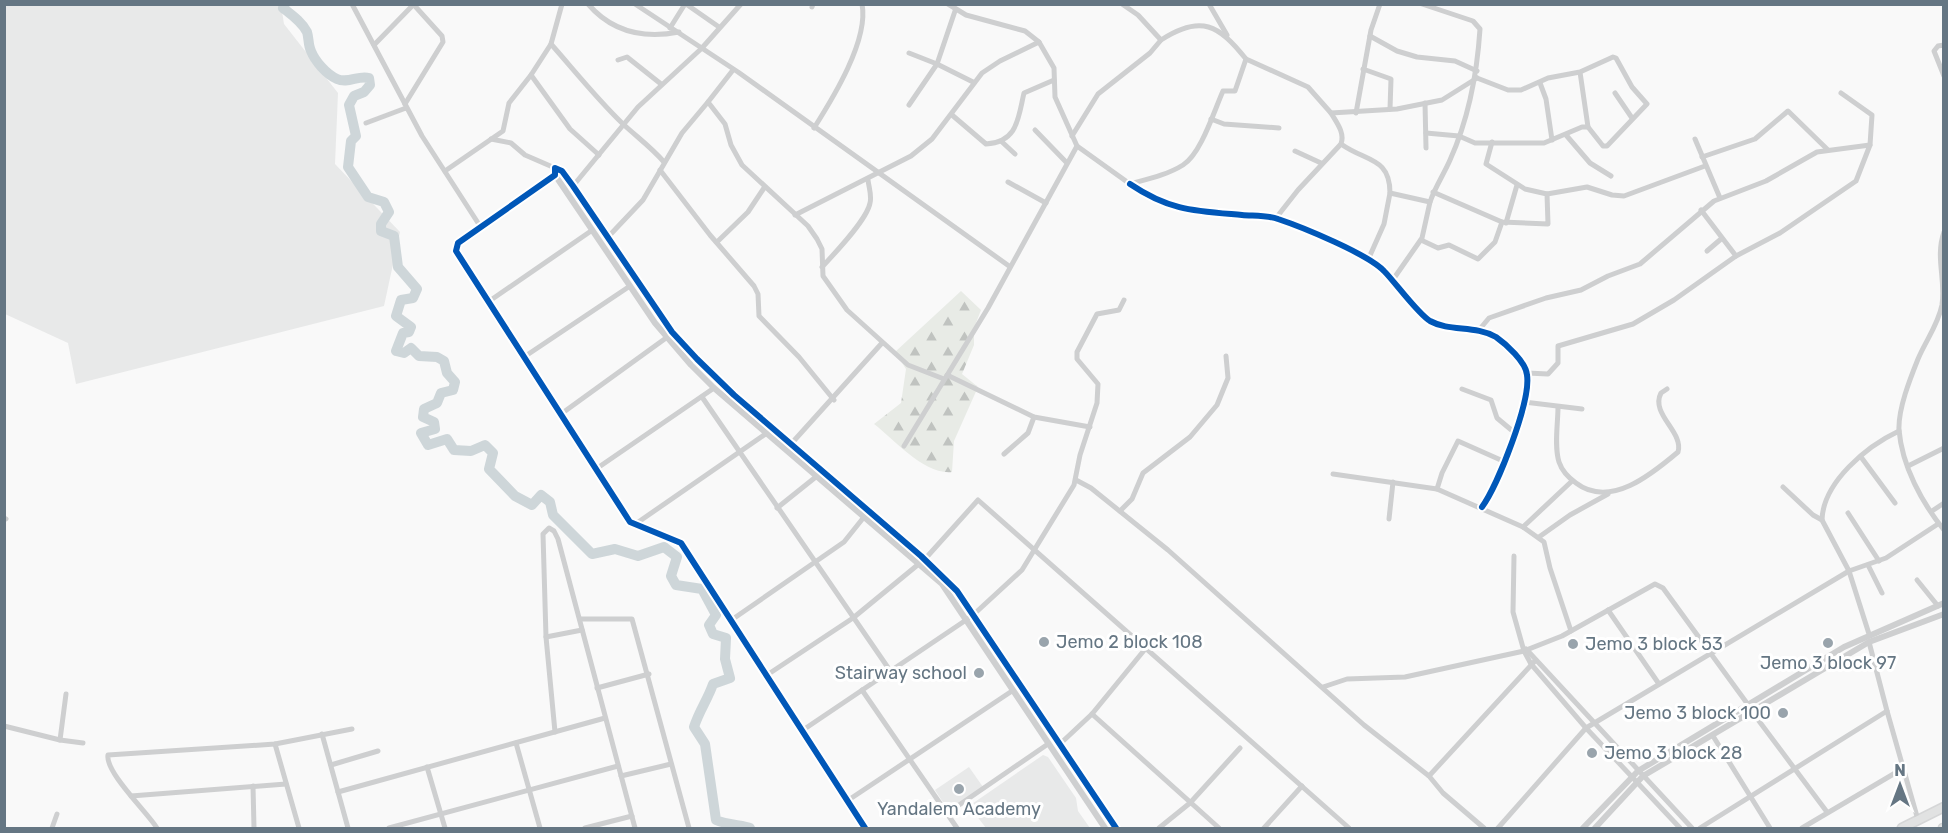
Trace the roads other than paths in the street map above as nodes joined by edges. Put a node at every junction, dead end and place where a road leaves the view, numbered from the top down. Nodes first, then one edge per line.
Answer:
1 (352, 4) edge
2 (562, 4) edge
3 (588, 4) edge
4 (634, 4) edge
5 (686, 4) edge
6 (741, 4) edge
7 (862, 4) edge
8 (948, 4) edge
9 (1122, 4) edge
10 (1209, 4) edge
11 (1380, 4) edge
12 (1422, 4) edge
13 (414, 5) edge
14 (955, 11) junction
15 (719, 27) junction
16 (670, 28) junction
17 (679, 32) junction
18 (1228, 36) junction
19 (1370, 36) junction
20 (1161, 40) junction
21 (1039, 42) junction
22 (550, 44) junction
23 (374, 45) junction
24 (1944, 45) edge
25 (702, 48) junction
26 (909, 53) dead end
27 (1246, 59) junction
28 (618, 60) dead end
29 (937, 64) junction
30 (1363, 69) junction
31 (733, 70) junction
32 (1580, 72) junction
33 (531, 75) junction
34 (1477, 75) junction
35 (1944, 76) edge
36 (1054, 80) junction
37 (973, 82) junction
38 (1540, 83) junction
39 (661, 84) junction
40 (1615, 93) dead end
41 (1841, 93) dead end
42 (708, 102) junction
43 (1425, 103) junction
44 (909, 105) dead end
45 (406, 106) junction
46 (1390, 109) junction
47 (1331, 113) junction
48 (1356, 113) junction
49 (952, 115) junction
50 (1632, 118) junction
51 (1211, 119) junction
52 (366, 123) dead end
53 (624, 125) junction
54 (1588, 127) junction
55 (814, 128) junction
56 (1278, 128) dead end
57 (1035, 130) dead end
58 (1426, 133) junction
59 (1566, 135) junction
60 (1072, 136) junction
61 (1459, 136) junction
62 (1695, 138) dead end
63 (491, 139) junction
64 (1552, 140) junction
65 (1001, 141) junction
66 (1492, 142) junction
67 (1341, 144) junction
68 (1870, 145) junction
69 (1077, 146) junction
70 (1426, 148) dead end
71 (1828, 150) junction
72 (1295, 151) dead end
73 (1014, 154) dead end
74 (599, 155) junction
75 (1702, 157) junction
76 (664, 162) junction
77 (1066, 162) junction
78 (1321, 164) junction
79 (1705, 166) junction
80 (660, 170) junction
81 (445, 171) junction
82 (558, 171) junction
83 (878, 174) junction
84 (1611, 176) dead end
85 (868, 180) junction
86 (1008, 182) dead end
87 (1130, 184) junction
88 (1517, 185) junction
89 (573, 186) junction
90 (764, 188) junction
91 (1390, 192) junction
92 (1433, 192) junction
93 (1547, 194) junction
94 (1720, 198) junction
95 (1430, 202) junction
96 (1046, 203) junction
97 (1701, 210) junction
98 (795, 215) junction
99 (1276, 218) junction
100 (1504, 223) junction
101 (480, 226) junction
102 (591, 231) junction
103 (1944, 232) edge
104 (608, 237) junction
105 (1721, 239) junction
106 (1421, 240) junction
107 (717, 242) junction
108 (1707, 251) dead end
109 (1736, 256) junction
110 (1368, 260) junction
111 (1009, 266) junction
112 (821, 268) junction
113 (1392, 281) junction
114 (630, 286) junction
115 (1124, 300) dead end
116 (488, 302) junction
117 (663, 319) junction
118 (656, 323) junction
119 (1479, 330) junction
120 (666, 338) junction
121 (882, 343) junction
122 (1226, 356) dead end
123 (524, 357) junction
124 (1527, 373) junction
125 (945, 377) junction
126 (714, 388) junction
127 (1462, 389) dead end
128 (1667, 389) dead end
129 (702, 397) junction
130 (834, 400) junction
131 (1524, 402) junction
132 (1558, 407) junction
133 (1582, 409) dead end
134 (561, 414) junction
135 (1034, 417) junction
136 (1090, 427) junction
137 (1899, 430) junction
138 (767, 433) junction
139 (1515, 434) junction
140 (791, 444) junction
141 (904, 446) dead end
142 (1944, 448) edge
143 (741, 452) junction
144 (1004, 454) dead end
145 (1861, 457) junction
146 (804, 459) junction
147 (1503, 461) junction
148 (1908, 466) junction
149 (596, 469) junction
150 (1333, 474) dead end
151 (817, 476) junction
152 (1076, 480) junction
153 (1572, 481) junction
154 (1393, 482) junction
155 (1783, 487) dead end
156 (1437, 489) junction
157 (1612, 492) junction
158 (1895, 503) dead end
159 (1944, 503) edge
160 (1482, 507) junction
161 (777, 508) junction
162 (1120, 511) junction
163 (1932, 511) junction
164 (1848, 513) dead end
165 (864, 518) junction
166 (1389, 519) dead end
167 (1822, 520) junction
168 (1938, 524) junction
169 (634, 525) junction
170 (1523, 527) junction
171 (1944, 530) edge
172 (1539, 537) junction
173 (1033, 549) junction
174 (1514, 556) dead end
175 (922, 561) junction
176 (1879, 561) junction
177 (814, 563) junction
178 (1868, 565) junction
179 (1849, 571) junction
180 (1917, 580) dead end
181 (1882, 593) dead end
182 (1941, 605) edge
183 (1608, 610) junction
184 (1944, 614) edge
185 (969, 617) junction
186 (853, 618) junction
187 (580, 619) junction
188 (729, 621) junction
189 (582, 630) junction
190 (1571, 631) junction
191 (1869, 634) junction
192 (546, 637) junction
193 (1869, 642) junction
194 (1844, 647) junction
195 (1146, 648) junction
196 (1525, 649) junction
197 (1712, 653) junction
198 (1849, 654) junction
199 (1533, 663) junction
200 (891, 672) junction
201 (648, 674) junction
202 (767, 675) junction
203 (1659, 684) junction
204 (1323, 687) junction
205 (597, 688) junction
206 (862, 690) junction
207 (1012, 691) junction
208 (66, 693) dead end
209 (1749, 706) junction
210 (1887, 711) junction
211 (1753, 713) junction
212 (1092, 714) junction
213 (1732, 716) junction
214 (605, 718) junction
215 (1594, 723) junction
216 (1737, 723) junction
217 (4, 726) edge
218 (1586, 728) junction
219 (352, 729) dead end
220 (803, 730) junction
221 (555, 732) junction
222 (322, 734) junction
223 (1713, 736) junction
224 (60, 740) junction
225 (83, 743) dead end
226 (516, 743) junction
227 (1060, 743) junction
228 (275, 744) junction
229 (1048, 744) junction
230 (1240, 748) dead end
231 (378, 751) dead end
232 (909, 759) junction
233 (670, 764) junction
234 (331, 765) junction
235 (618, 766) junction
236 (428, 767) junction
237 (1795, 768) junction
238 (1902, 769) junction
239 (1641, 774) junction
240 (621, 776) junction
241 (1430, 776) junction
242 (1631, 776) junction
243 (1080, 777) junction
244 (1073, 781) junction
245 (1637, 782) junction
246 (286, 784) junction
247 (253, 786) junction
248 (1302, 786) junction
249 (529, 790) junction
250 (338, 792) junction
251 (1749, 795) junction
252 (131, 796) junction
253 (847, 801) junction
254 (1190, 803) junction
255 (1944, 807) edge
256 (1827, 812) junction
257 (57, 814) dead end
258 (441, 814) junction
259 (946, 814) junction
260 (632, 816) junction
261 (1679, 816) junction
262 (1918, 820) junction
263 (1673, 821) junction
264 (52, 828) edge
265 (157, 828) edge
266 (254, 828) edge
267 (299, 828) edge
268 (348, 828) edge
269 (389, 828) edge
270 (445, 828) edge
271 (540, 828) edge
272 (585, 828) edge
273 (635, 828) edge
274 (689, 828) edge
275 (865, 828) edge
276 (957, 828) edge
277 (1105, 828) edge
278 (1116, 828) edge
279 (1159, 828) edge
280 (1219, 828) edge
281 (1264, 828) edge
282 (1349, 828) edge
283 (1484, 828) edge
284 (1498, 828) edge
285 (1583, 828) edge
286 (1595, 828) edge
287 (1680, 828) edge
288 (1692, 828) edge
289 (1700, 828) edge
290 (1770, 828) edge
291 (1802, 828) edge
292 (1902, 828) edge

1 - 23 street
2 - 22 street
3 - 17 street
4 - 16 street
5 - 15 street
5 - 16 street
6 - 15 street
7 - 55 street
8 - 14 street
9 - 20 street
10 - 18 street
11 - 19 street
12 - 34 street
13 - 23 street
13 - 45 street
14 - 21 street
14 - 29 street
15 - 25 street
16 - 17 street
17 - 25 street
18 - 20 street
18 - 27 street
19 - 30 street
19 - 34 street
20 - 60 street
21 - 36 street
21 - 37 street
22 - 33 street
22 - 53 street
23 - 45 street
24 - 35 street
25 - 31 street
25 - 39 street
26 - 29 street
27 - 47 street
27 - 51 street
28 - 39 street
29 - 37 street
29 - 44 street
30 - 46 street
30 - 48 street
31 - 42 street
31 - 55 street
32 - 38 street
32 - 50 street
32 - 54 street
33 - 63 street
33 - 74 street
34 - 38 street
34 - 43 street
34 - 61 street
36 - 60 street
36 - 65 street
37 - 49 street
38 - 64 street
39 - 53 street
40 - 50 street
41 - 68 street
42 - 76 street
42 - 90 street
43 - 46 street
43 - 58 street
45 - 52 street
45 - 81 street
46 - 48 street
47 - 48 street
47 - 67 street
49 - 65 street
49 - 83 street
50 - 54 street
51 - 56 street
51 - 87 street
53 - 74 street
53 - 76 street
54 - 59 street
55 - 83 street
57 - 77 street
58 - 61 street
58 - 70 street
59 - 64 street
59 - 84 street
60 - 69 street
61 - 66 street
61 - 92 street
62 - 75 street
63 - 81 street
63 - 82 street
64 - 66 street
65 - 73 street
66 - 88 street
67 - 78 street
67 - 91 street
68 - 71 street
68 - 109 street
69 - 77 street
69 - 87 street
71 - 75 street
71 - 94 street
72 - 78 street
74 - 89 street
75 - 79 street
76 - 80 street
77 - 96 street
78 - 99 street
79 - 93 street
79 - 94 street
80 - 104 street
80 - 107 street
81 - 101 street
82 - 89 street
82 - 101 street
82 - 102 street
83 - 85 street
83 - 111 street
85 - 98 street
85 - 112 street
86 - 96 street
87 - 99 street
88 - 93 street
88 - 100 street
89 - 104 street
90 - 98 street
90 - 107 street
91 - 95 street
91 - 110 street
92 - 95 street
92 - 100 street
93 - 100 street
94 - 97 street
95 - 106 street
96 - 111 street
97 - 105 street
97 - 119 street
98 - 112 street
99 - 110 street
100 - 106 street
101 - 116 street
102 - 114 street
102 - 116 street
103 - 137 street
104 - 117 street
105 - 108 street
105 - 109 street
106 - 113 street
107 - 130 street
109 - 124 street
110 - 113 street
111 - 125 street
112 - 121 street
113 - 119 street
114 - 118 street
114 - 123 street
115 - 136 street
116 - 123 street
117 - 118 street
117 - 140 street
118 - 120 street
119 - 124 street
120 - 126 street
120 - 134 street
121 - 125 street
121 - 130 street
122 - 162 street
123 - 134 street
124 - 131 street
125 - 135 street
125 - 141 street
126 - 129 street
126 - 138 street
127 - 139 street
128 - 157 street
129 - 143 street
129 - 149 street
130 - 140 street
131 - 132 street
131 - 139 street
132 - 133 street
132 - 153 street
134 - 149 street
135 - 136 street
135 - 144 street
136 - 152 street
137 - 145 street
137 - 148 street
138 - 143 street
138 - 146 street
139 - 147 street
140 - 146 street
142 - 148 street
143 - 161 street
143 - 169 street
145 - 158 street
145 - 167 street
146 - 151 street
146 - 175 street
147 - 156 street
147 - 160 street
148 - 163 street
149 - 169 street
150 - 154 street
151 - 161 street
151 - 165 street
152 - 162 street
152 - 173 street
153 - 157 street
153 - 170 street
154 - 156 street
154 - 166 street
155 - 167 street
156 - 160 street
157 - 172 street
159 - 163 street
160 - 170 street
161 - 177 street
162 - 204 street
163 - 168 street
164 - 176 street
165 - 175 street
165 - 177 street
167 - 179 street
168 - 171 street
168 - 176 street
169 - 188 street
170 - 172 street
172 - 190 street
173 - 175 street
173 - 185 street
173 - 195 street
174 - 196 street
175 - 185 street
175 - 186 street
176 - 178 street
177 - 186 street
177 - 188 street
178 - 179 street
178 - 181 street
179 - 191 street
179 - 197 street
180 - 182 street
182 - 191 street
183 - 190 street
183 - 197 street
183 - 203 street
184 - 193 street
185 - 200 street
185 - 207 street
185 - 227 street
186 - 200 street
186 - 202 street
187 - 189 street
187 - 192 street
187 - 201 street
188 - 202 street
189 - 192 street
189 - 205 street
190 - 196 street
191 - 194 street
192 - 221 street
193 - 198 street
193 - 210 street
194 - 198 street
194 - 209 street
195 - 212 street
195 - 248 street
196 - 199 street
196 - 204 street
197 - 203 street
197 - 209 street
198 - 211 street
199 - 215 street
199 - 218 street
199 - 241 street
200 - 206 street
201 - 205 street
201 - 233 street
202 - 220 street
203 - 215 street
204 - 241 street
205 - 214 street
206 - 220 street
206 - 232 street
207 - 229 street
207 - 232 street
208 - 224 street
209 - 213 street
210 - 237 street
210 - 238 street
211 - 216 street
211 - 237 street
212 - 227 street
212 - 254 street
213 - 216 street
213 - 239 street
214 - 221 street
214 - 235 street
215 - 218 street
215 - 239 street
216 - 223 street
217 - 224 street
218 - 242 street
218 - 284 street
219 - 222 street
220 - 253 street
221 - 226 street
222 - 228 street
222 - 234 street
223 - 239 street
223 - 251 street
224 - 225 street
226 - 236 street
226 - 249 street
227 - 243 street
228 - 246 street
228 - 252 street
229 - 244 street
229 - 259 street
230 - 254 street
231 - 234 street
232 - 253 street
232 - 259 street
233 - 240 street
233 - 274 street
234 - 250 street
235 - 240 street
235 - 249 street
236 - 250 street
236 - 258 street
237 - 251 street
237 - 256 street
238 - 256 street
238 - 262 street
239 - 242 street
239 - 245 street
239 - 261 street
240 - 260 street
241 - 283 street
242 - 245 street
242 - 285 street
243 - 244 street
243 - 278 street
244 - 277 street
245 - 263 street
245 - 286 street
246 - 247 street
246 - 267 street
247 - 252 street
247 - 266 street
248 - 281 street
248 - 282 street
249 - 258 street
249 - 271 street
250 - 268 street
251 - 289 street
251 - 290 street
252 - 265 street
253 - 275 street
254 - 279 street
254 - 280 street
255 - 262 main road
256 - 291 street
257 - 264 street
258 - 269 street
258 - 270 street
259 - 276 street
260 - 272 street
260 - 273 street
261 - 263 street
261 - 288 street
262 - 292 main road
263 - 287 street

